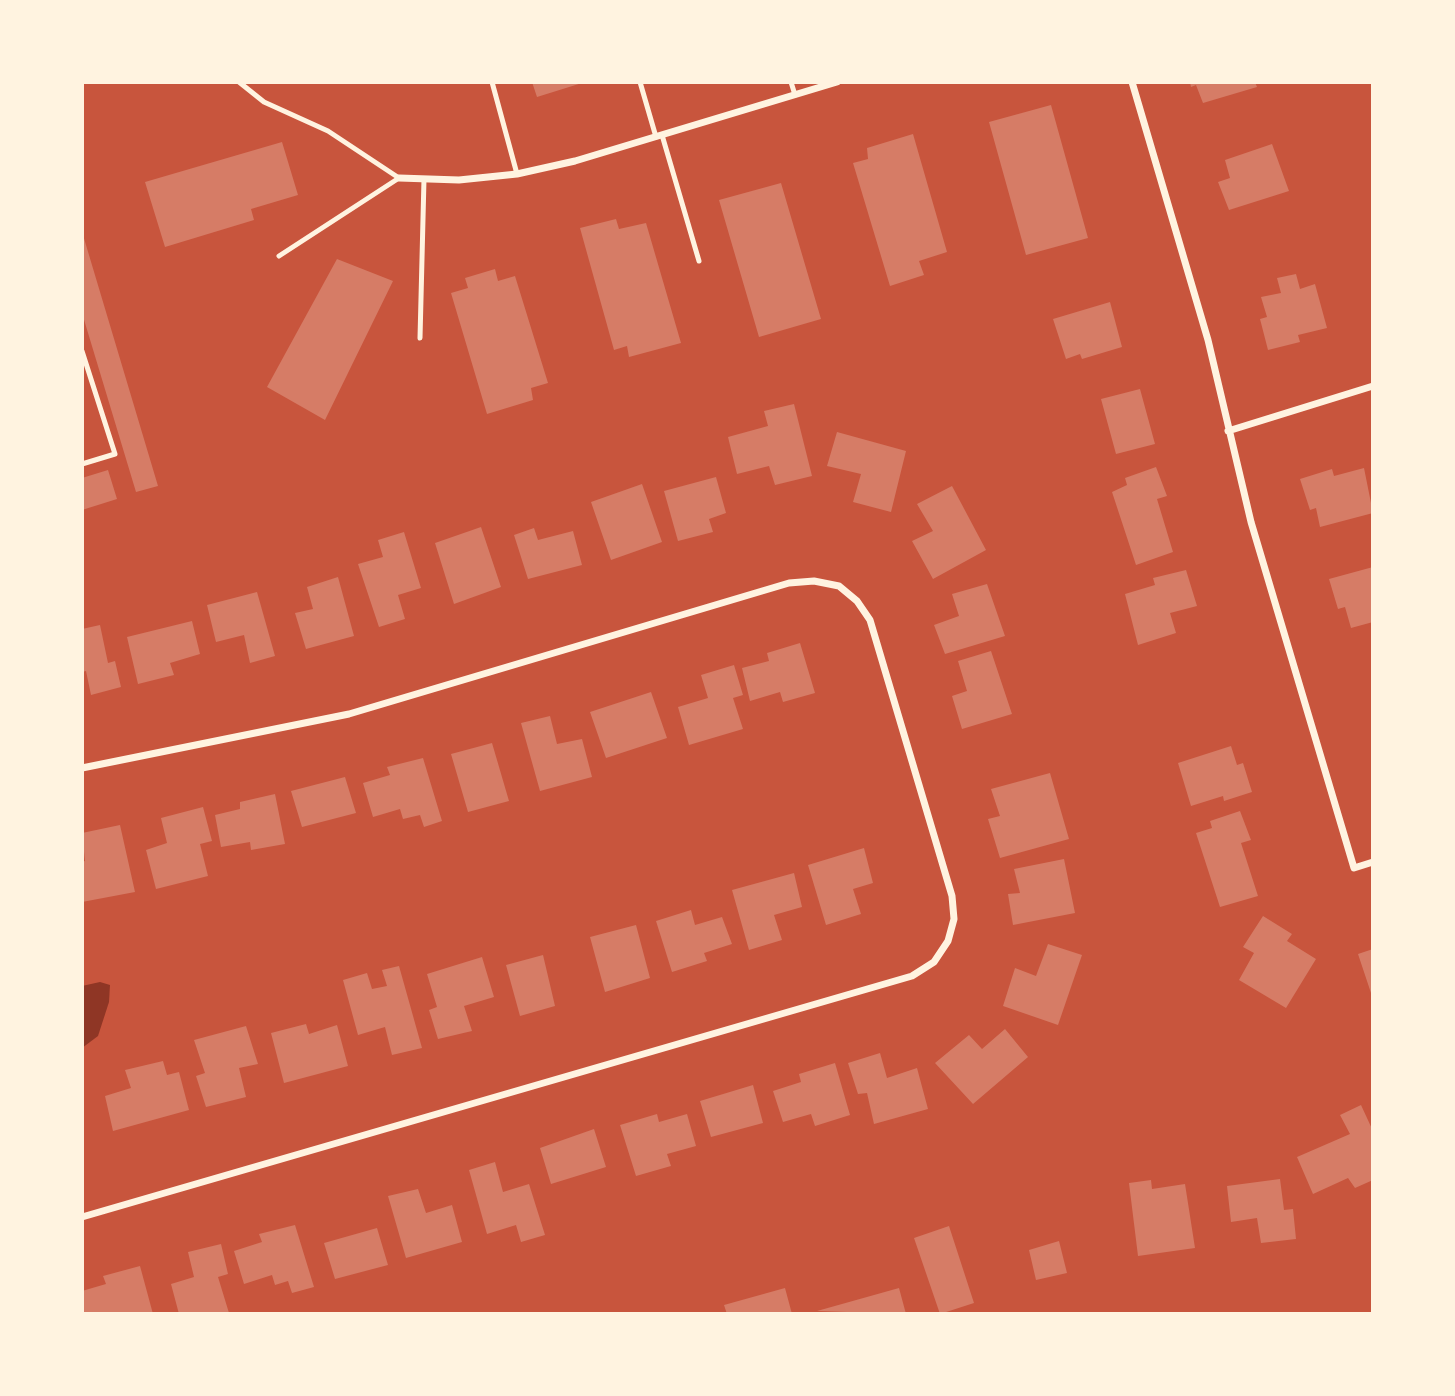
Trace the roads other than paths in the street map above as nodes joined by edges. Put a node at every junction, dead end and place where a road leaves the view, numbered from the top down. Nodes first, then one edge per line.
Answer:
1 (239, 82) edge
2 (492, 82) edge
3 (640, 82) edge
4 (791, 82) edge
5 (837, 82) edge
6 (1132, 82) edge
7 (795, 95) junction
8 (659, 136) junction
9 (517, 174) junction
10 (400, 178) junction
11 (425, 179) junction
12 (279, 256) dead end
13 (699, 261) dead end
14 (420, 338) dead end
15 (82, 351) edge
16 (1373, 386) edge
17 (1228, 430) junction
18 (82, 464) edge
19 (82, 768) edge
20 (1373, 862) edge
21 (82, 1217) edge

1 - 10 lane
2 - 9 lane
3 - 8 lane
4 - 7 lane
5 - 7 street
6 - 17 street
7 - 8 street
8 - 9 street
8 - 13 lane
9 - 11 street
10 - 11 street
10 - 12 lane
11 - 14 lane
15 - 18 lane
16 - 17 street
17 - 20 street
19 - 21 street

